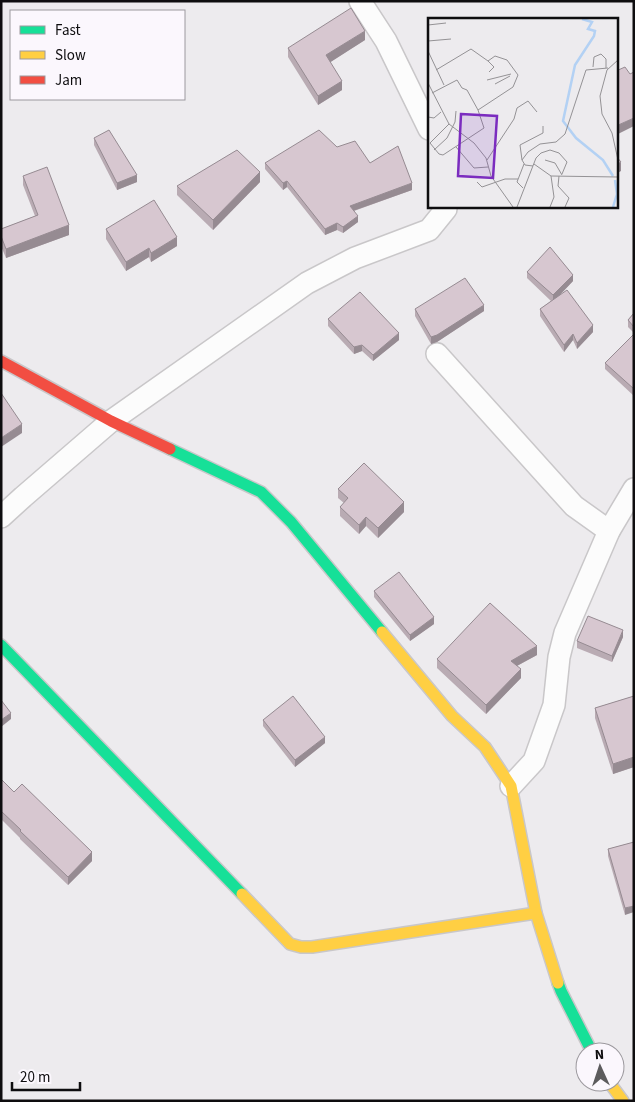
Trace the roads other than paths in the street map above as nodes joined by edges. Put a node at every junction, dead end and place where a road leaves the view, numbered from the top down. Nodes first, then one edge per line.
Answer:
1 (360, 1) edge
2 (428, 127) edge
3 (446, 208) edge
4 (436, 354) dead end
5 (1, 362) edge
6 (111, 421) junction
7 (634, 489) edge
8 (1, 517) edge
9 (609, 531) junction
10 (1, 645) edge
11 (510, 786) junction
12 (536, 913) junction
13 (587, 1042) edge

1 - 2 street
3 - 6 street
4 - 9 street
5 - 6 street
6 - 8 street
6 - 11 street
7 - 9 street
9 - 11 street
10 - 12 street
11 - 12 street
12 - 13 street

